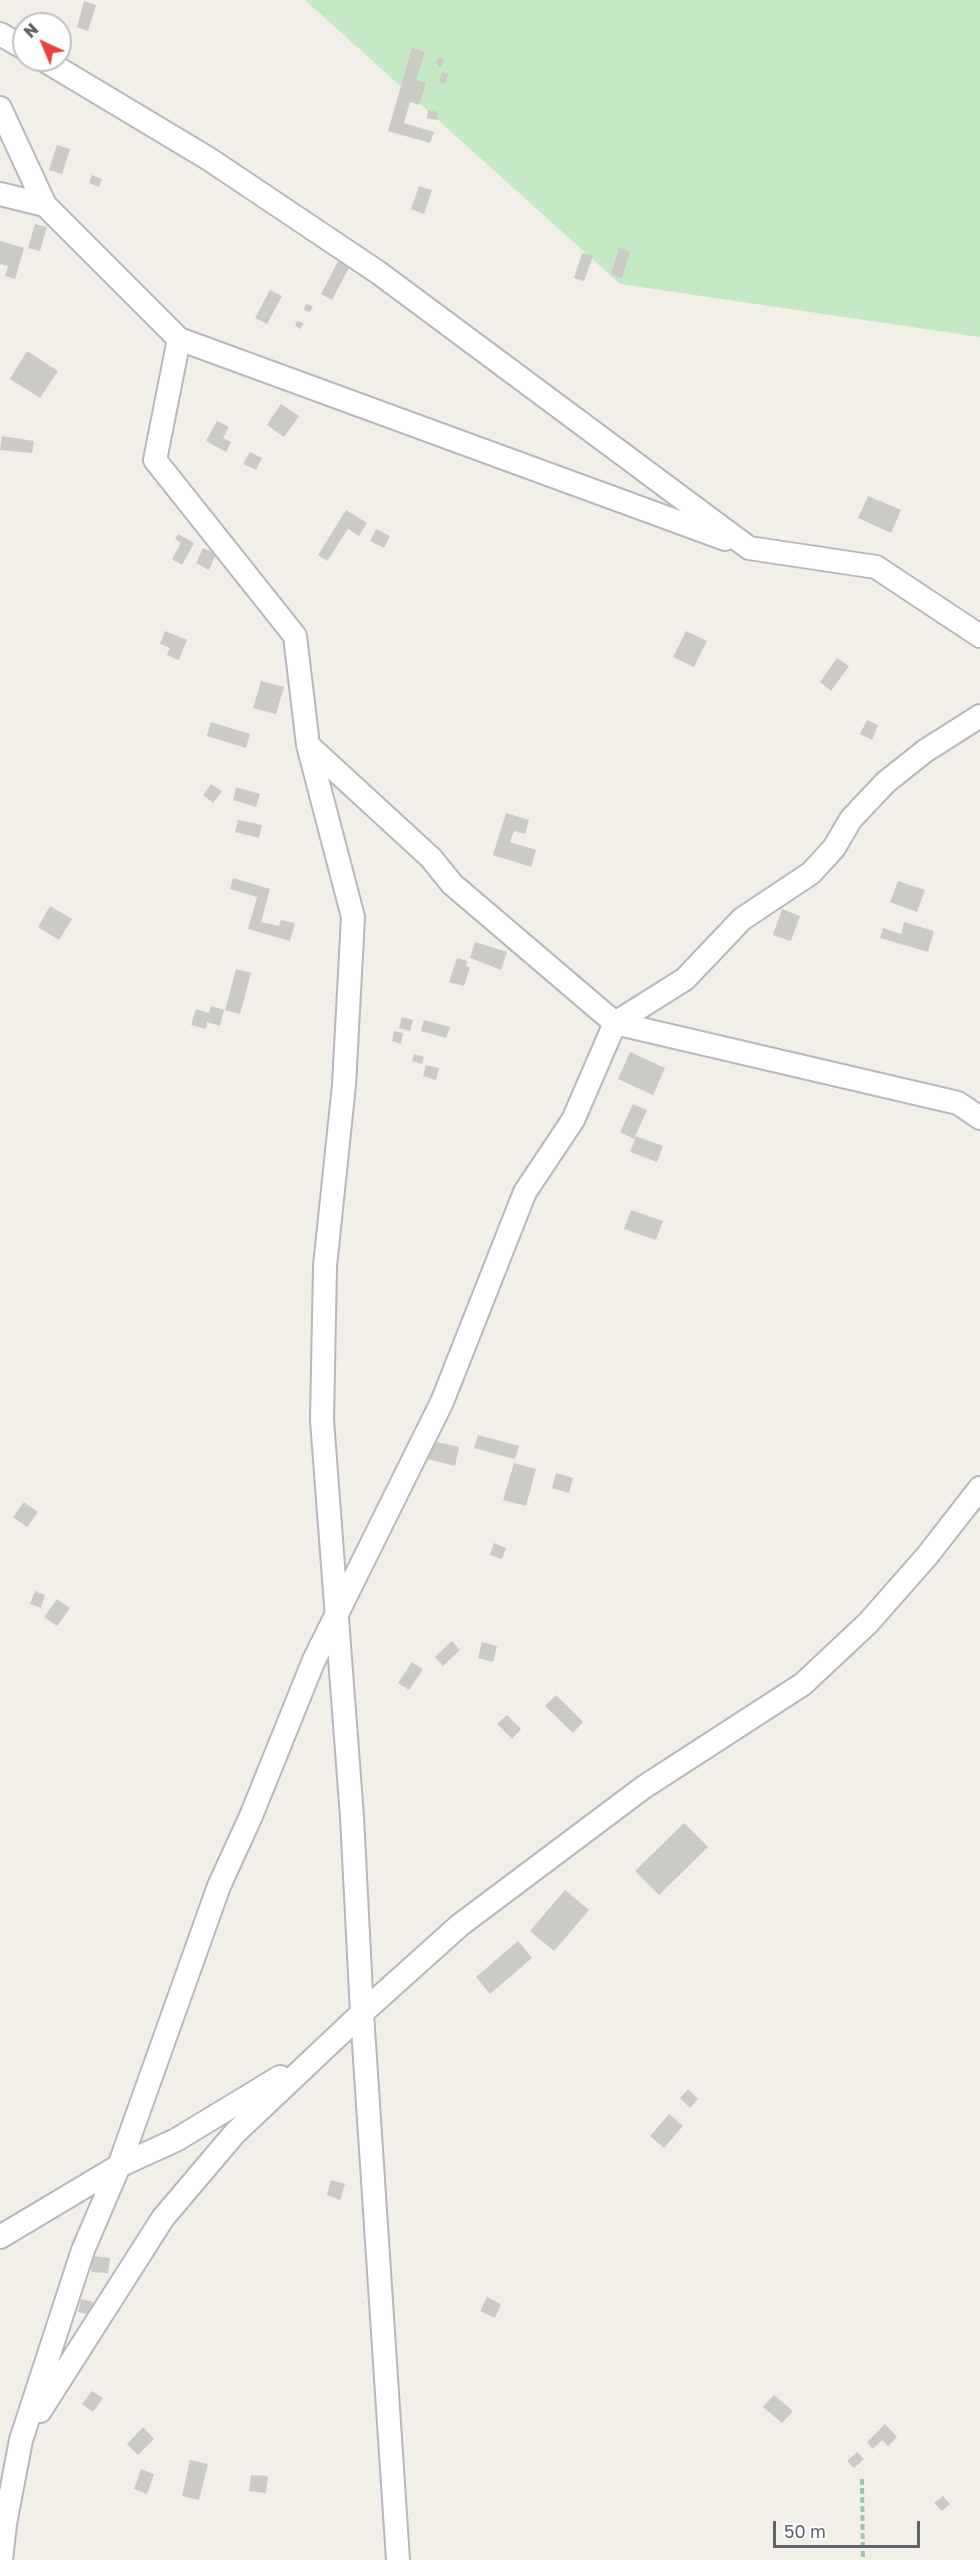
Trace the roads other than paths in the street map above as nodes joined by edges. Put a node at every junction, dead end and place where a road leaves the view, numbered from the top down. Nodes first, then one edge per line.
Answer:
1 (64, 72) edge
2 (0, 108) edge
3 (0, 194) edge
4 (45, 205) junction
5 (179, 339) junction
6 (749, 548) junction
7 (980, 636) edge
8 (980, 716) edge
9 (308, 745) junction
10 (615, 1023) junction
11 (980, 1118) edge
12 (980, 1488) edge
13 (338, 1613) junction
14 (362, 2013) junction
15 (318, 2054) junction
16 (119, 2166) junction
17 (0, 2237) edge
18 (21, 2440) junction
19 (0, 2470) edge
20 (2, 2560) edge
21 (398, 2560) edge

1 - 6 street
2 - 4 street
3 - 4 street
4 - 5 street
5 - 6 street
5 - 9 street
6 - 7 street
8 - 10 street
9 - 10 street
9 - 13 street
10 - 11 street
10 - 13 street
12 - 14 street
13 - 14 street
13 - 16 street
14 - 15 street
14 - 21 street
15 - 16 street
15 - 18 street
16 - 17 street
16 - 18 street
18 - 19 street
18 - 20 street

